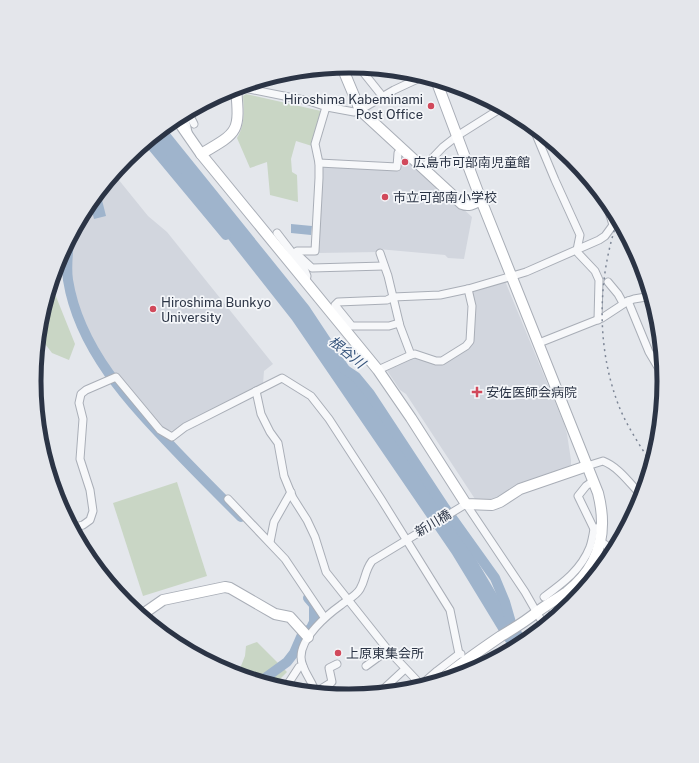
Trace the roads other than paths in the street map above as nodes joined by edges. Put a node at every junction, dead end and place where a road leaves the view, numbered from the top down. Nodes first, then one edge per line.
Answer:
1 (345, 73) edge
2 (364, 74) edge
3 (415, 80) edge
4 (438, 86) edge
5 (250, 89) edge
6 (236, 94) edge
7 (383, 97) junction
8 (326, 107) junction
9 (360, 110) junction
10 (498, 111) edge
11 (190, 117) edge
12 (185, 120) edge
13 (180, 124) edge
14 (194, 124) dead end
15 (457, 136) junction
16 (537, 137) edge
17 (189, 138) junction
18 (402, 148) junction
19 (201, 154) junction
20 (318, 163) junction
21 (423, 168) junction
22 (481, 200) junction
23 (611, 217) edge
24 (277, 233) dead end
25 (577, 250) junction
26 (380, 253) dead end
27 (293, 254) junction
28 (384, 266) junction
29 (511, 277) junction
30 (306, 281) junction
31 (608, 282) dead end
32 (468, 289) junction
33 (393, 297) junction
34 (646, 297) edge
35 (626, 302) junction
36 (598, 320) junction
37 (399, 323) junction
38 (539, 343) junction
39 (410, 355) junction
40 (657, 366) edge
41 (378, 370) junction
42 (256, 391) junction
43 (587, 466) junction
44 (593, 481) junction
45 (291, 492) junction
46 (638, 492) edge
47 (228, 499) dead end
48 (462, 506) junction
49 (77, 527) edge
50 (598, 527) junction
51 (407, 539) junction
52 (270, 542) junction
53 (601, 542) junction
54 (609, 549) edge
55 (544, 597) dead end
56 (348, 600) junction
57 (556, 610) edge
58 (145, 612) edge
59 (553, 612) dead end
60 (535, 614) junction
61 (324, 617) junction
62 (542, 622) edge
63 (306, 635) junction
64 (388, 650) junction
65 (336, 664) dead end
66 (303, 666) junction
67 (366, 666) dead end
68 (405, 669) junction
69 (447, 675) edge
70 (428, 679) edge
71 (418, 682) edge
72 (288, 684) edge
73 (313, 687) edge
74 (385, 687) edge
75 (323, 688) edge

1 - 9 street
2 - 7 street
3 - 7 street
4 - 15 street
5 - 8 street
6 - 19 street
7 - 9 street
8 - 9 street
8 - 20 street
9 - 18 street
10 - 15 street
11 - 14 street
12 - 17 street
13 - 17 street
15 - 21 street
15 - 22 street
16 - 25 street
17 - 19 street
18 - 20 street
18 - 21 street
19 - 30 street
20 - 27 street
21 - 22 street
22 - 29 street
23 - 25 street
24 - 27 street
25 - 29 street
25 - 36 street
26 - 28 street
27 - 28 street
27 - 30 street
28 - 33 street
29 - 32 street
29 - 38 street
30 - 41 street
31 - 35 street
32 - 33 street
32 - 39 street
33 - 37 street
33 - 37 street
34 - 35 street
35 - 36 street
35 - 40 street
36 - 38 street
37 - 39 street
38 - 43 street
39 - 41 street
41 - 48 street
42 - 45 street
42 - 49 street
42 - 51 street
43 - 44 street
43 - 46 street
43 - 48 street
44 - 50 street
44 - 50 street
45 - 52 street
45 - 56 street
47 - 52 street
48 - 51 street, 新川橋
48 - 60 street
50 - 53 street
50 - 55 street
51 - 56 street, 新川橋
51 - 70 street
52 - 61 street
53 - 54 street
53 - 60 street
56 - 61 street, 新川橋
56 - 64 street
57 - 59 street
58 - 63 street
60 - 62 street
60 - 69 street
61 - 63 street, 新川橋
63 - 66 street, 新川橋
64 - 67 street
64 - 68 street
65 - 75 street
66 - 72 street
66 - 73 street
68 - 71 street
68 - 74 street

